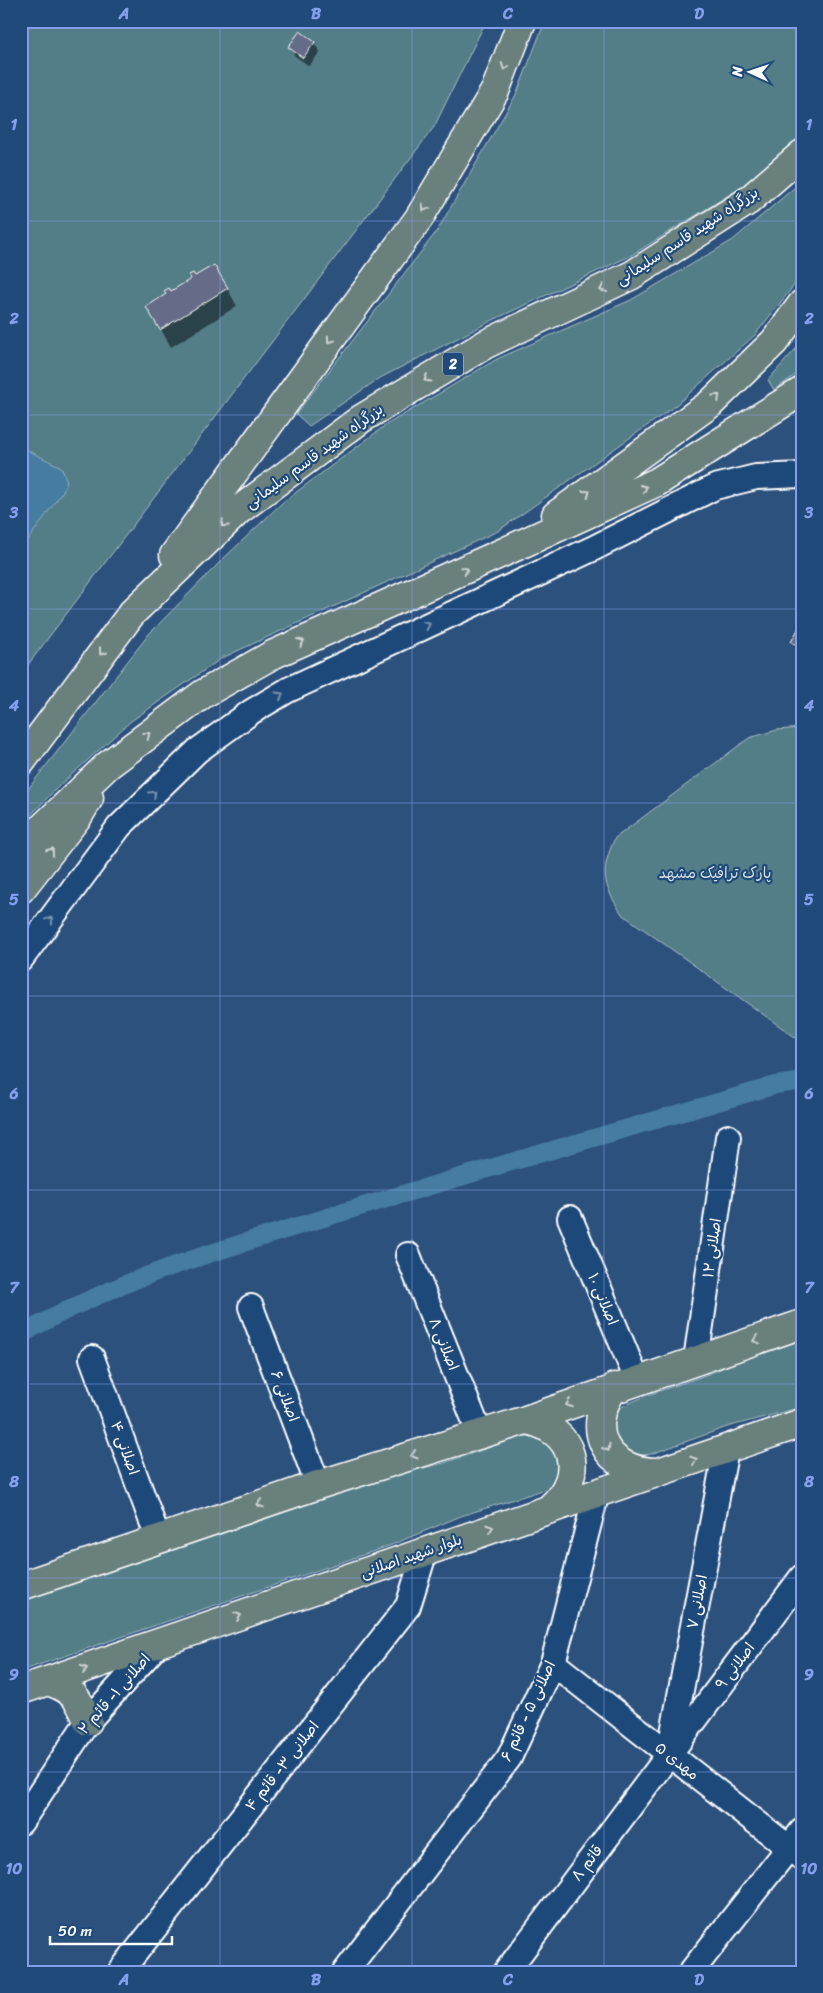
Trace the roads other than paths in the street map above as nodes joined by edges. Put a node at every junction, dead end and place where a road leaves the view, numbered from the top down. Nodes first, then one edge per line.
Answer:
1 (522, 21) edge
2 (802, 154) edge
3 (802, 304) edge
4 (802, 391) edge
5 (802, 475) edge
6 (504, 552) junction
7 (132, 613) junction
8 (21, 762) edge
9 (108, 764) junction
10 (21, 852) edge
11 (21, 889) edge
12 (21, 959) edge
13 (728, 1137) dead end
14 (570, 1218) dead end
15 (408, 1255) dead end
16 (252, 1307) dead end
17 (802, 1324) edge
18 (92, 1358) dead end
19 (696, 1360) junction
20 (626, 1384) junction
21 (526, 1420) junction
22 (802, 1423) edge
23 (480, 1434) junction
24 (726, 1449) junction
25 (657, 1472) junction
26 (318, 1485) junction
27 (597, 1492) junction
28 (551, 1507) junction
29 (158, 1538) junction
30 (425, 1551) junction
31 (802, 1577) edge
32 (21, 1586) edge
33 (159, 1643) junction
34 (553, 1663) junction
35 (48, 1681) junction
36 (21, 1690) edge
37 (88, 1721) junction
38 (669, 1754) junction
39 (21, 1822) edge
40 (797, 1845) edge
41 (120, 1972) edge
42 (345, 1972) edge
43 (506, 1972) edge
44 (691, 1972) edge

1 -> 7 main road
2 -> 7 main road, بزرگراه شهید قاسم سلیمانی / 2
6 -> 3 main road
6 -> 4 main road
12 -> 5 street
9 -> 6 main road
7 -> 8 main road, بزرگراه شهید قاسم سلیمانی
9 - 10 main road
11 -> 9 main road
13 - 19 street, اصلانی ۱۲
14 - 20 street, اصلانی ۱۰
15 - 23 street, اصلانی ۸
16 - 26 street, اصلانی ۶
17 -> 19 main road
18 - 29 street, اصلانی ۴
19 - 20 main road
20 -> 21 main road
20 -> 25 main road
21 - 23 main road
21 - 28 main road
22 - 24 main road, بلوار شهید اصلانی
23 -> 26 main road
25 -> 24 main road, بلوار شهید اصلانی
24 - 38 street, اصلانی ۷
25 - 27 main road, بلوار شهید اصلانی
26 -> 29 main road
27 - 28 main road, بلوار شهید اصلانی
27 - 34 street, اصلانی ۵ - قائم ۶
30 -> 28 main road, بلوار شهید اصلانی
29 - 32 main road
33 -> 30 main road, بلوار شهید اصلانی
30 - 41 street, اصلانی ۳- قائم ۴
31 - 38 street, اصلانی ۹
35 -> 33 main road, بلوار شهید اصلانی
33 - 37 street, اصلانی ۱- قائم ۲
34 - 38 street, مهدی ۵
34 - 42 street, اصلانی ۵ - قائم ۶
35 - 36 main road, بلوار شهید اصلانی
35 - 37 main road
37 - 39 street, اصلانی ۱- قائم ۲
38 - 40 street, مهدی ۵
38 - 43 street, قائم ۸
40 - 44 street

